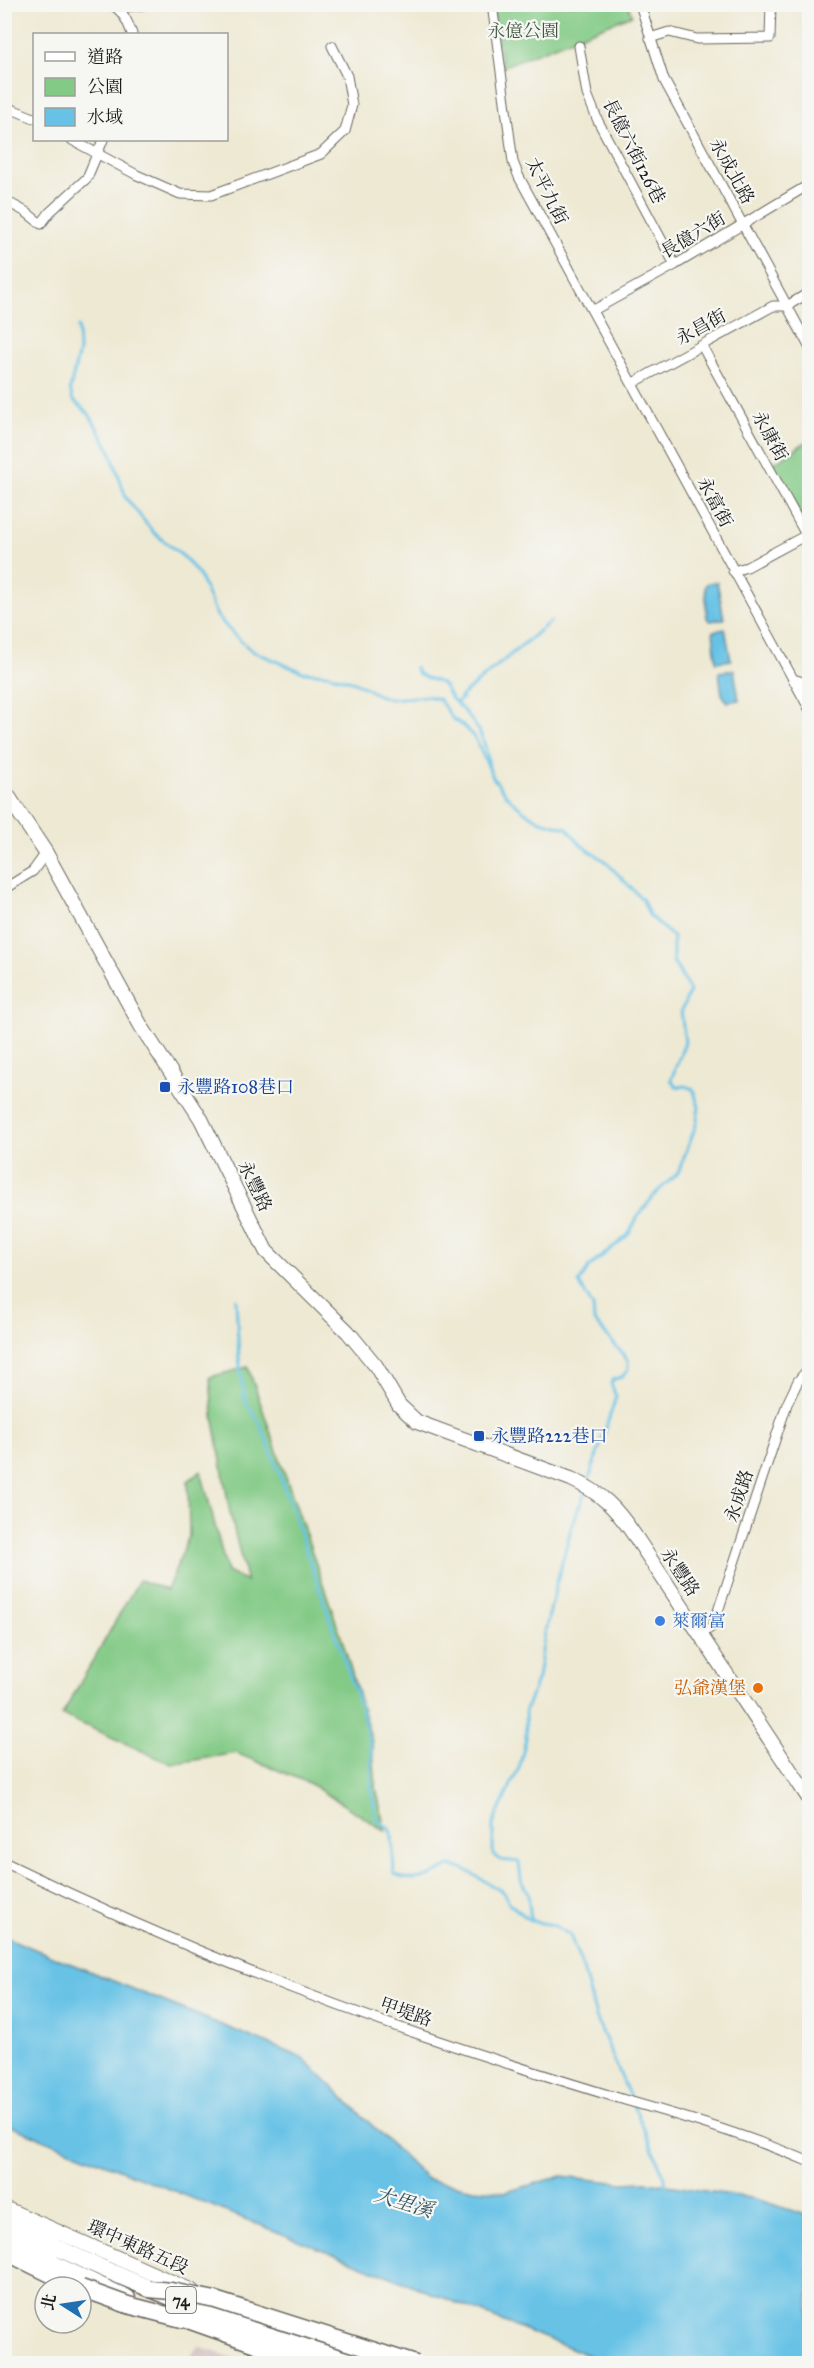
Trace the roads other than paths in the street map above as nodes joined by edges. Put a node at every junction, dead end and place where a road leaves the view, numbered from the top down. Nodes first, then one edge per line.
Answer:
1 (150, 4) edge
2 (492, 4) edge
3 (640, 4) edge
4 (771, 4) edge
5 (114, 6) edge
6 (132, 33) edge
7 (650, 38) junction
8 (332, 46) dead end
9 (579, 46) dead end
10 (4, 106) edge
11 (33, 118) edge
12 (74, 141) edge
13 (102, 141) edge
14 (96, 154) junction
15 (810, 184) edge
16 (4, 200) edge
17 (743, 225) junction
18 (675, 265) junction
19 (810, 292) edge
20 (787, 306) junction
21 (592, 311) junction
22 (702, 346) junction
23 (810, 348) edge
24 (633, 383) junction
25 (808, 537) edge
26 (733, 571) junction
27 (793, 679) junction
28 (810, 684) edge
29 (810, 710) edge
30 (4, 790) edge
31 (45, 853) junction
32 (4, 889) edge
33 (810, 1367) edge
34 (700, 1635) junction
35 (810, 1800) edge
36 (4, 1862) edge
37 (810, 2162) edge
38 (4, 2208) edge
39 (4, 2218) edge
40 (4, 2237) edge
41 (4, 2244) edge
42 (4, 2252) edge
43 (52, 2275) edge
44 (149, 2289) junction
45 (93, 2293) edge
46 (182, 2319) junction
47 (294, 2364) edge
48 (312, 2364) edge
49 (365, 2364) edge
50 (394, 2364) edge
51 (416, 2364) edge

1 - 5 street
2 - 21 street, 太平九街
3 - 7 street, 永成北路
4 - 7 street
5 - 6 street
7 - 17 street, 永成北路
8 - 14 street
9 - 18 street, 長億六街126巷
10 - 11 street
12 - 14 street
13 - 14 street
14 - 16 street
15 - 17 street, 長億六街
17 - 18 street, 長億六街
17 - 20 street, 永成北路
18 - 21 street, 長億六街
19 - 20 street, 永昌街
20 - 22 street, 永昌街
20 - 23 street, 永成北路
21 - 24 street, 永富街
22 - 24 street, 永昌街
22 - 25 street, 永康街
24 - 26 street, 永富街
25 - 26 street
26 - 27 street, 永富街
27 - 28 street
27 - 29 street, 永富街
30 - 31 street, 永豐路
31 - 32 street
31 - 34 street, 永豐路
33 - 34 street, 永成路
34 - 35 street, 永豐路
36 - 37 street, 甲堤路
38 - 50 street, 環中東路五段
39 - 44 highway, 74
40 - 46 highway, 74, bridge
41 - 47 street
42 - 43 highway
44 - 49 highway, 74, bridge
44 - 51 highway, bridge
45 - 46 highway, bridge
46 - 48 highway, 74

